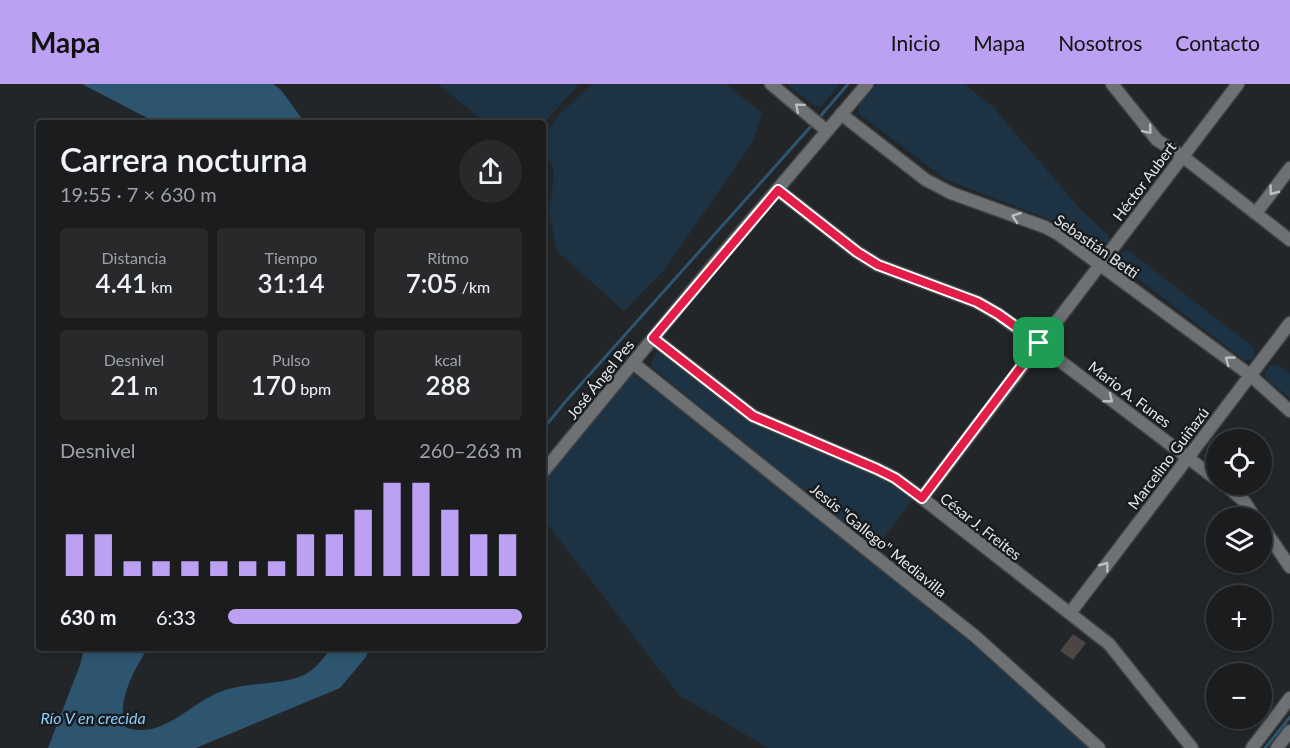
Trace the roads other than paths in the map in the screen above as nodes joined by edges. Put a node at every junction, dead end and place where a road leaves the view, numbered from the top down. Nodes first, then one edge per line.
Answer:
1 (771, 84) edge
2 (867, 84) edge
3 (1112, 84) edge
4 (1238, 84) edge
5 (841, 114) junction
6 (827, 131) junction
7 (1182, 156) junction
8 (1290, 168) edge
9 (778, 190) junction
10 (1256, 213) junction
11 (1290, 240) edge
12 (1100, 265) junction
13 (1290, 323) edge
14 (653, 338) junction
15 (1039, 343) junction
16 (633, 363) junction
17 (1250, 375) junction
18 (1290, 411) edge
19 (1187, 457) junction
20 (546, 468) edge
21 (1206, 471) edge
22 (1237, 495) edge
23 (922, 498) junction
24 (1248, 507) edge
25 (1272, 541) edge
26 (1290, 567) edge
27 (1070, 613) junction
28 (1290, 698) edge
29 (1290, 731) edge
30 (1099, 748) edge
31 (1192, 748) edge
32 (1252, 748) edge
33 (1277, 748) edge

6 -> 1 street
2 - 5 street, José Ángel Pes
3 -> 7 street
4 - 7 street, Héctor Aubert
5 - 6 street, José Ángel Pes
12 -> 5 street, Sebastián Betti
6 - 9 street, José Ángel Pes
7 - 10 street
7 - 12 street, Héctor Aubert
8 -> 10 street
9 - 14 street, José Ángel Pes
9 - 15 street, Mario A. Funes
10 - 11 street
12 - 15 street, Héctor Aubert
17 -> 12 street, Sebastián Betti
13 - 17 street, Marcelino Guiñazú
14 - 16 street, José Ángel Pes
14 - 23 street, César J. Freites
15 -> 19 street, Mario A. Funes
15 - 23 street, Héctor Aubert
16 - 20 street, José Ángel Pes
16 - 30 street, Jesús "Gallego" Mediavilla
17 - 18 street, Sebastián Betti
17 - 19 street, Marcelino Guiñazú
19 - 21 street, Mario A. Funes
27 -> 19 street, Marcelino Guiñazú
22 - 24 street
23 - 27 street, César J. Freites
25 - 26 street
27 - 31 street, César J. Freites
28 - 32 street
29 - 33 street

